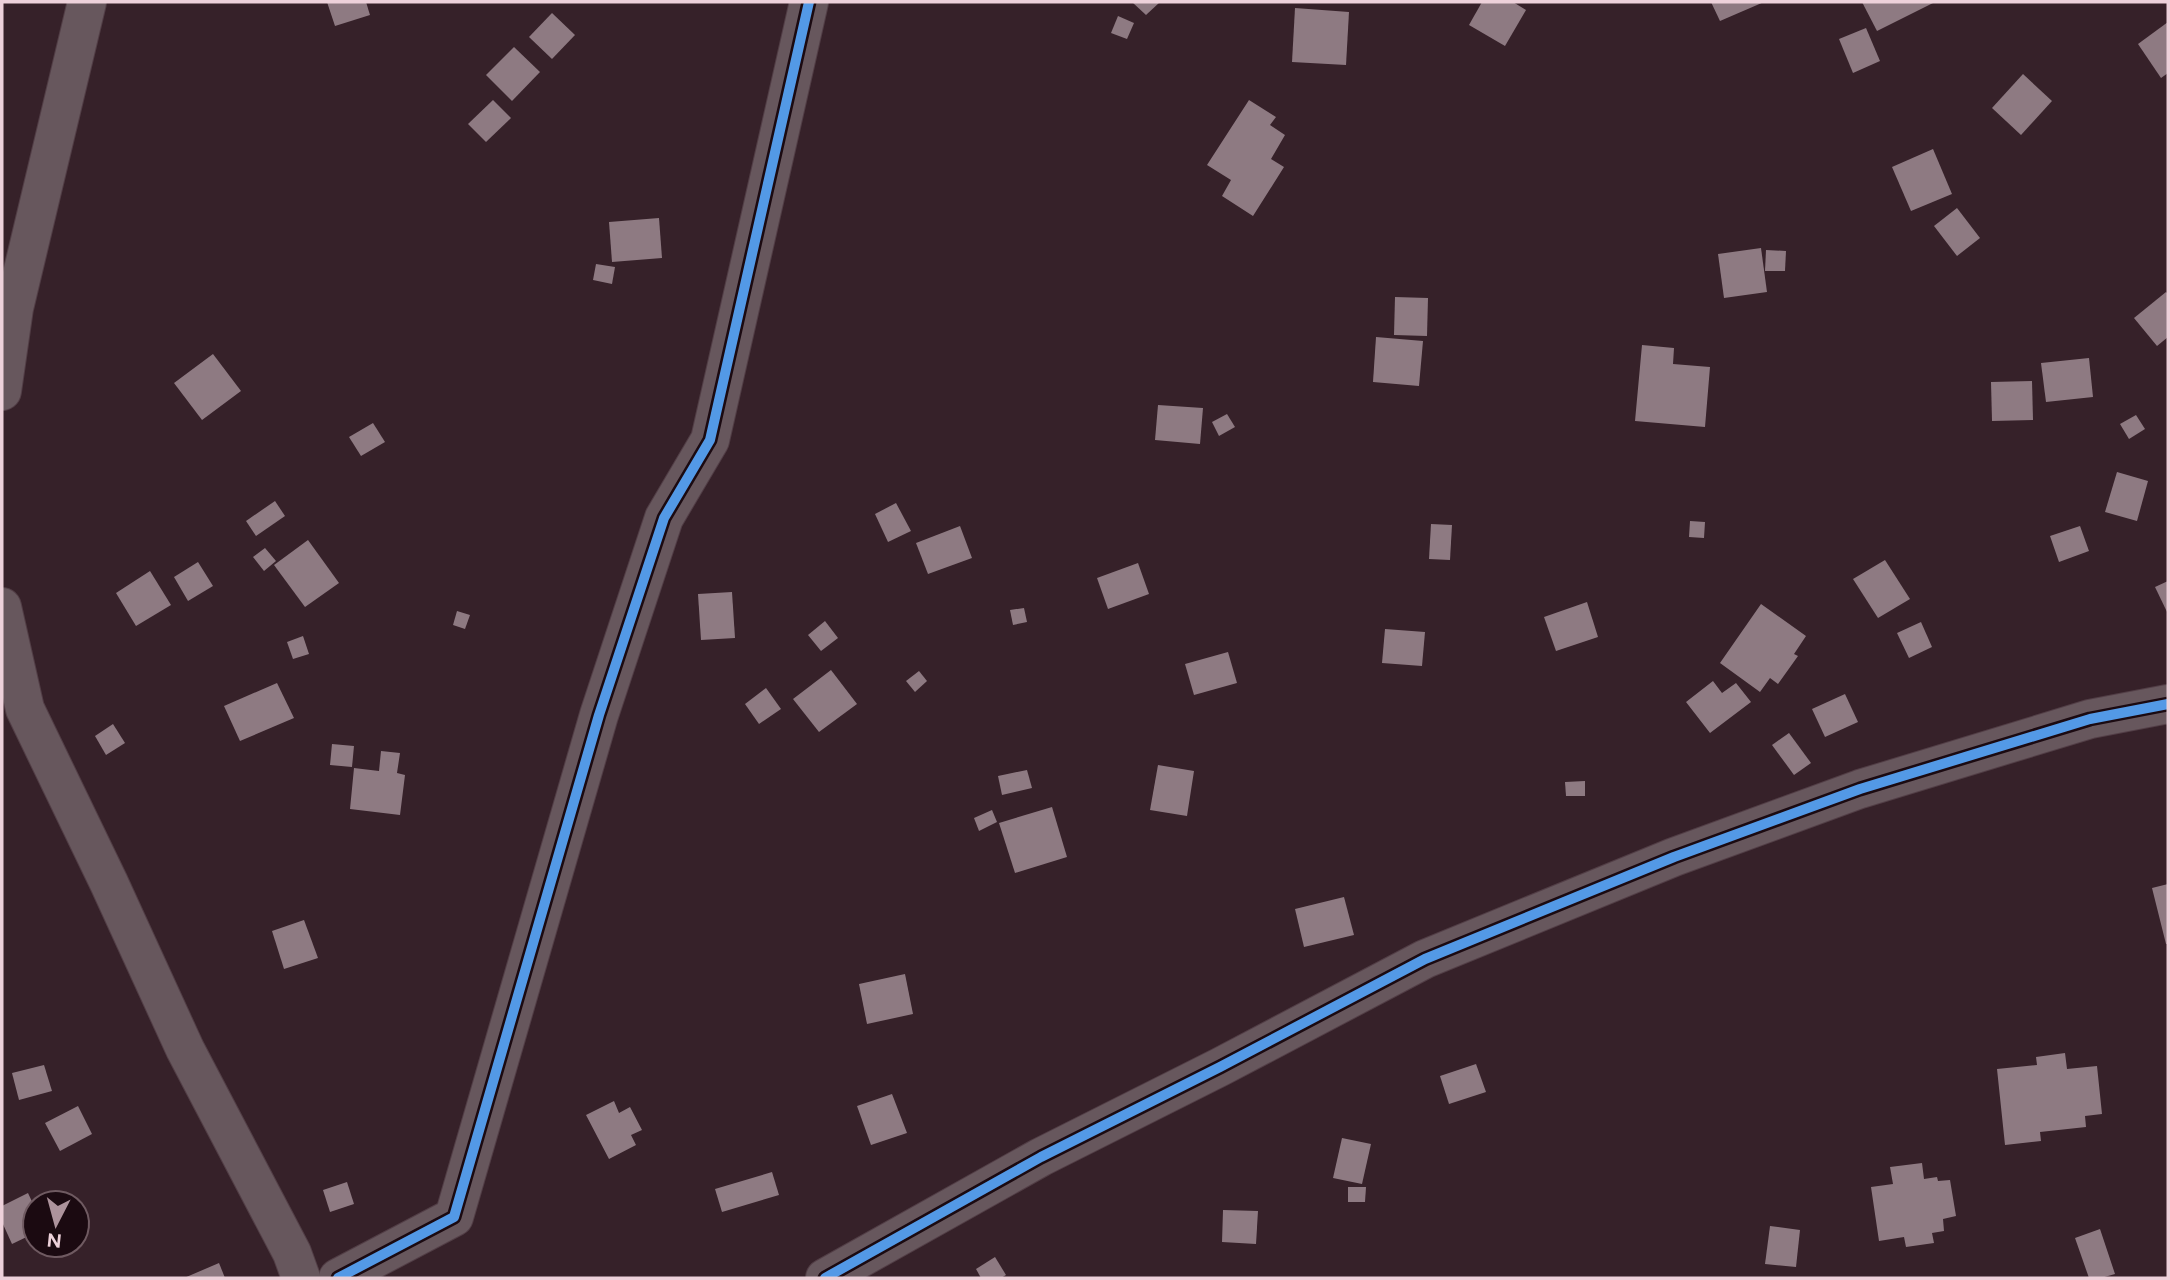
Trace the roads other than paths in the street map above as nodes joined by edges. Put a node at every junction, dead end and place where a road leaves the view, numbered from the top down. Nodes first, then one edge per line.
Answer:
1 (87, 2) edge
2 (809, 2) edge
3 (2, 391) edge
4 (2, 607) edge
5 (2168, 704) edge
6 (301, 1278) edge
7 (338, 1278) edge
8 (825, 1278) edge

1 - 3 street
2 - 7 street
4 - 6 street
5 - 8 street

